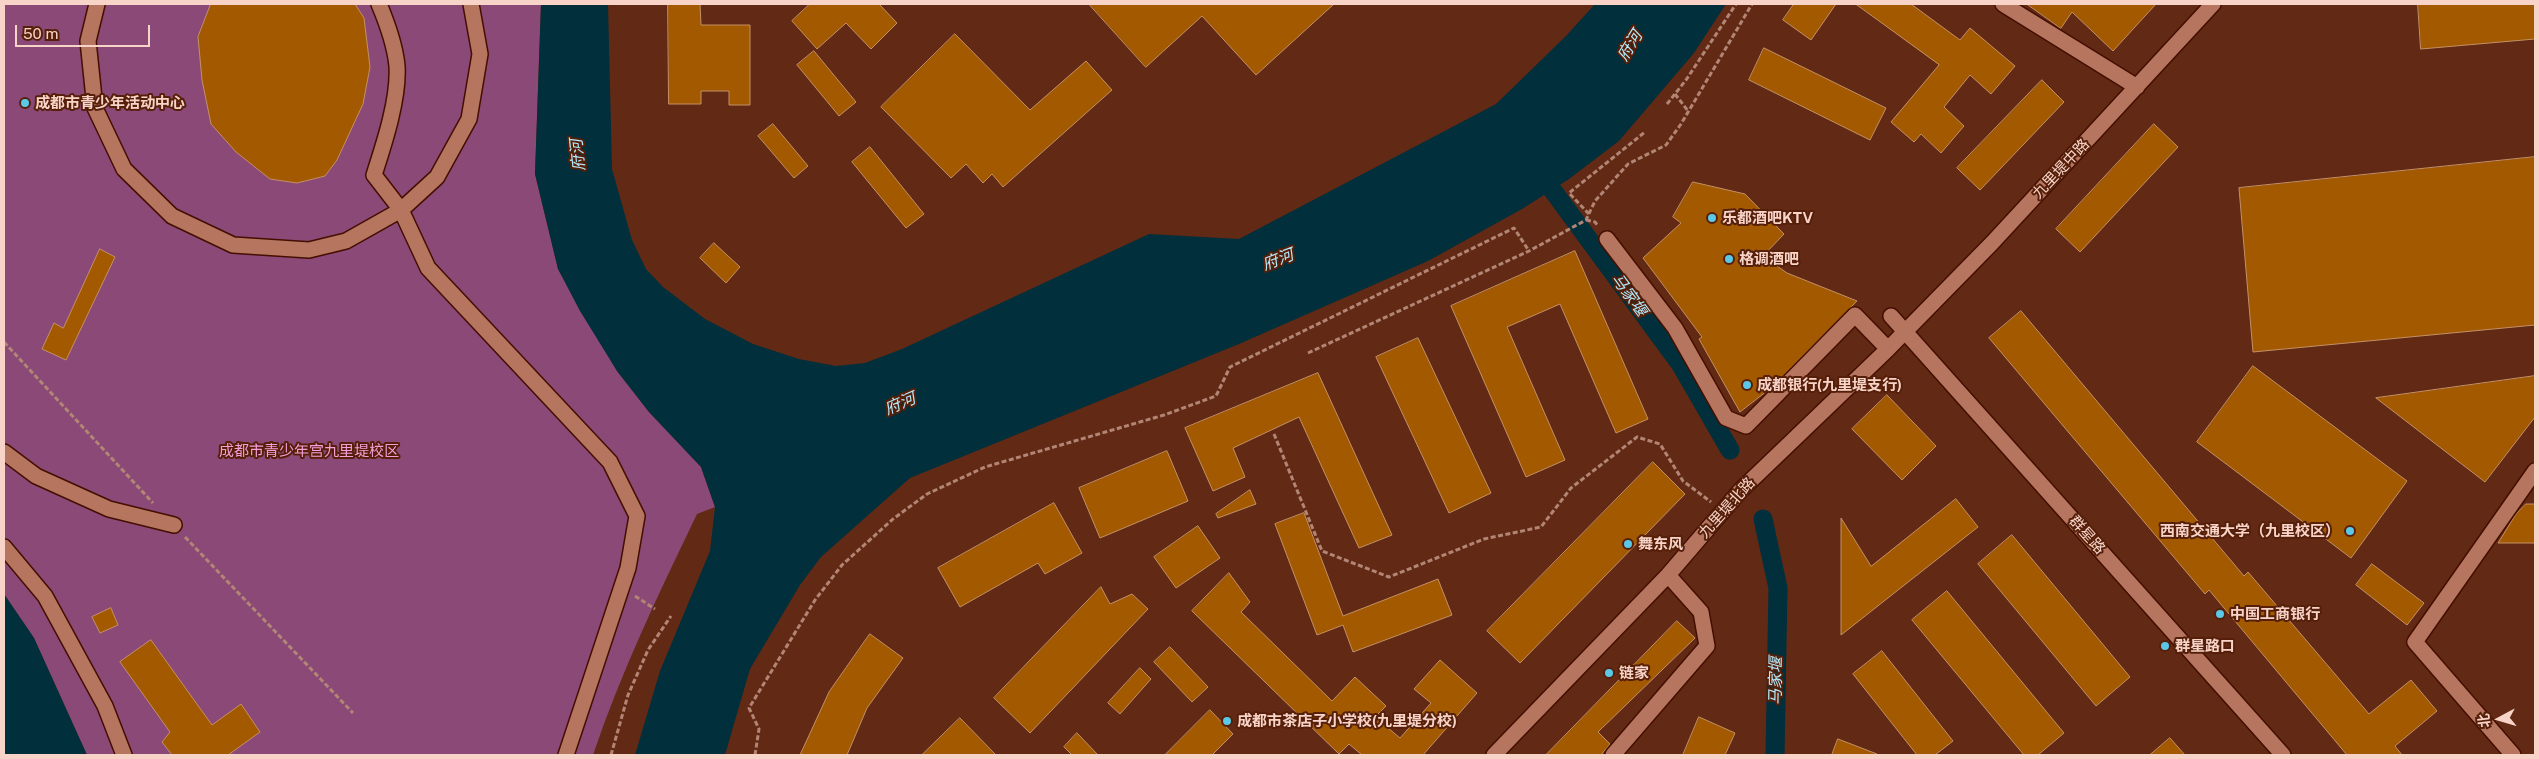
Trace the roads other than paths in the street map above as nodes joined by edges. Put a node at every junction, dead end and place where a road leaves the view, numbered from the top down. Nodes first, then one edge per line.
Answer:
1 (97, 4) edge
2 (379, 4) edge
3 (471, 4) edge
4 (2003, 4) edge
5 (2213, 4) edge
6 (2137, 86) junction
7 (401, 210) junction
8 (1607, 239) dead end
9 (1890, 316) dead end
10 (1905, 332) junction
11 (1888, 349) junction
12 (4, 452) edge
13 (2535, 471) edge
14 (174, 525) dead end
15 (4, 547) edge
16 (1668, 576) junction
17 (124, 755) edge
18 (566, 755) edge
19 (1494, 755) edge
20 (1613, 755) edge
21 (2283, 755) edge
22 (2513, 755) edge

1 - 7 street
2 - 7 street
3 - 7 street
4 - 6 street
5 - 6 street, 九里堤中路
6 - 10 street, 九里堤中路
7 - 18 street
8 - 11 street
9 - 10 street, 群星路
10 - 11 street, 九里堤北路
10 - 21 street, 群星路
11 - 16 street, 九里堤北路
12 - 14 street
13 - 22 street
15 - 17 street
16 - 19 street, 九里堤北路
16 - 20 street

